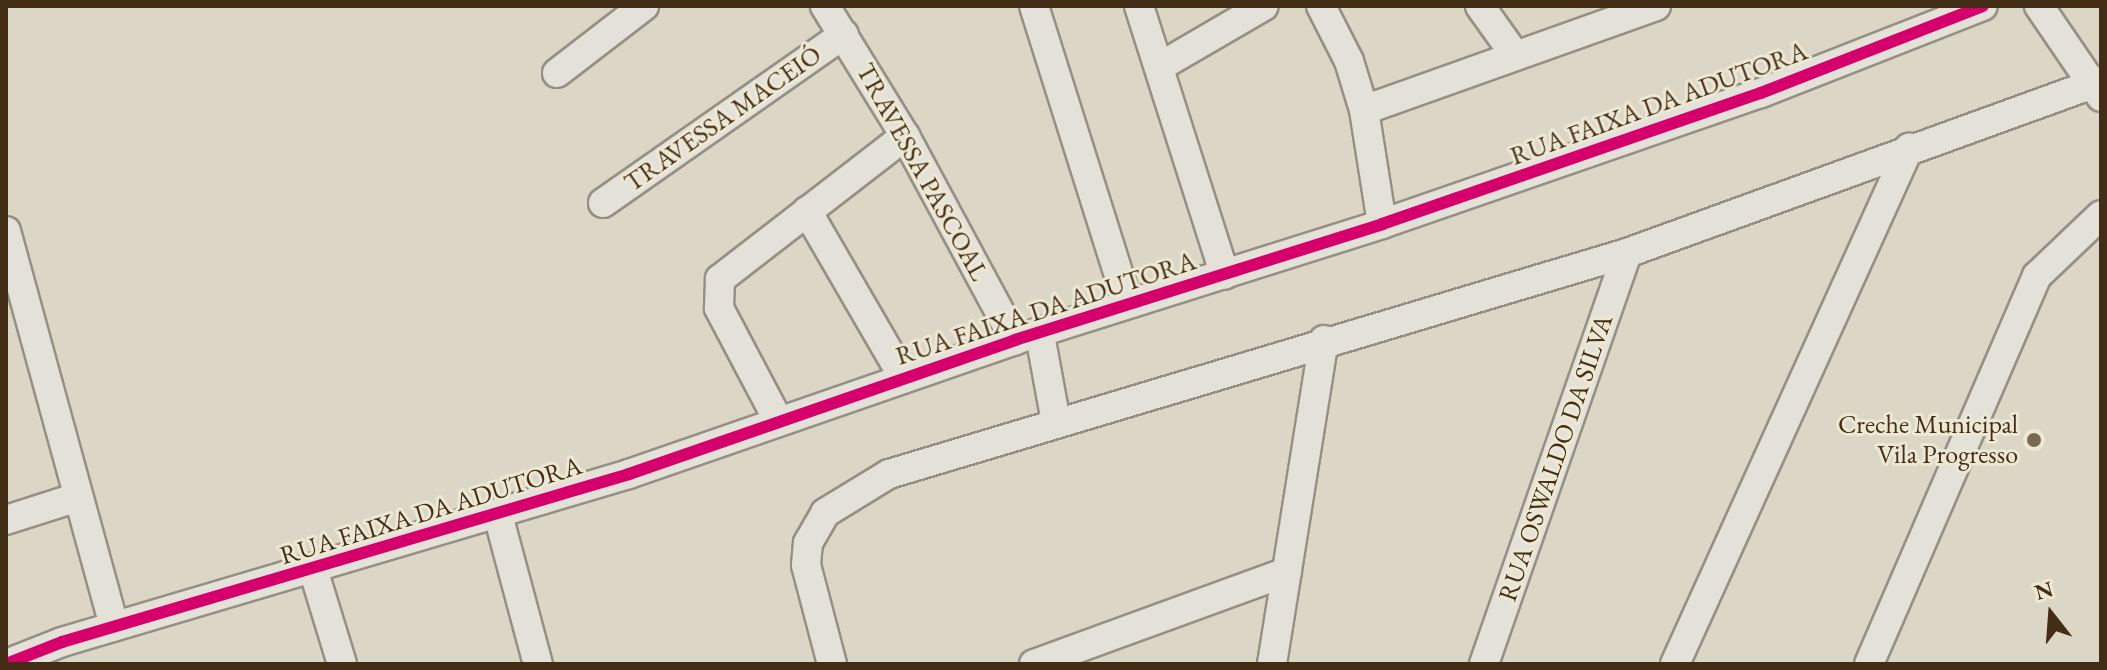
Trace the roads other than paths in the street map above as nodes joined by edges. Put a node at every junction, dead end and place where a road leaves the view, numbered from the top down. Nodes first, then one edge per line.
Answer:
1 (644, 6) edge
2 (825, 6) edge
3 (1034, 6) edge
4 (1139, 6) edge
5 (1264, 6) edge
6 (1321, 6) edge
7 (1480, 6) edge
8 (1656, 6) edge
9 (1983, 6) edge
10 (2039, 6) edge
11 (844, 34) junction
12 (1515, 55) junction
13 (1159, 67) junction
14 (557, 73) dead end
15 (2098, 88) edge
16 (1364, 110) junction
17 (905, 136) junction
18 (1909, 148) junction
19 (603, 203) dead end
20 (807, 211) junction
21 (2101, 215) edge
22 (1382, 224) junction
23 (6, 231) edge
24 (1627, 253) junction
25 (1225, 275) junction
26 (1128, 304) junction
27 (16, 309) edge
28 (1028, 338) junction
29 (1324, 340) junction
30 (904, 378) junction
31 (778, 420) junction
32 (1056, 422) junction
33 (78, 497) junction
34 (498, 515) junction
35 (6, 520) edge
36 (313, 569) junction
37 (1287, 572) junction
38 (114, 627) junction
39 (6, 664) edge
40 (342, 664) edge
41 (538, 664) edge
42 (832, 664) edge
43 (1034, 664) edge
44 (1272, 664) edge
45 (1484, 664) edge
46 (1675, 664) edge
47 (1869, 664) edge

1 - 14 street
2 - 11 street, TRAVESSA PASCOAL
3 - 26 street
4 - 13 street
5 - 13 street
6 - 16 street
7 - 12 street
8 - 12 street
9 - 22 street, RUA FAIXA DA ADUTORA
10 - 15 street
11 - 17 street, TRAVESSA PASCOAL
11 - 19 street, TRAVESSA MACEIÓ
12 - 16 street
13 - 25 street
15 - 18 street
16 - 22 street
17 - 20 street
17 - 28 street, TRAVESSA PASCOAL
18 - 24 street
18 - 46 street
20 - 30 street
20 - 31 street
21 - 47 street
22 - 25 street, RUA FAIXA DA ADUTORA
23 - 27 street
24 - 29 street
24 - 45 street, RUA OSWALDO DA SILVA
25 - 26 street, RUA FAIXA DA ADUTORA
26 - 28 street, RUA FAIXA DA ADUTORA
27 - 33 street
28 - 30 street, RUA FAIXA DA ADUTORA
28 - 32 street, TRAVESSA PASCOAL
29 - 32 street
29 - 37 street
30 - 31 street, RUA FAIXA DA ADUTORA
31 - 34 street, RUA FAIXA DA ADUTORA
32 - 42 street
33 - 35 street
33 - 38 street
34 - 36 street, RUA FAIXA DA ADUTORA
34 - 41 street
36 - 38 street, RUA FAIXA DA ADUTORA
36 - 40 street
37 - 43 street
37 - 44 street
38 - 39 street, RUA FAIXA DA ADUTORA

